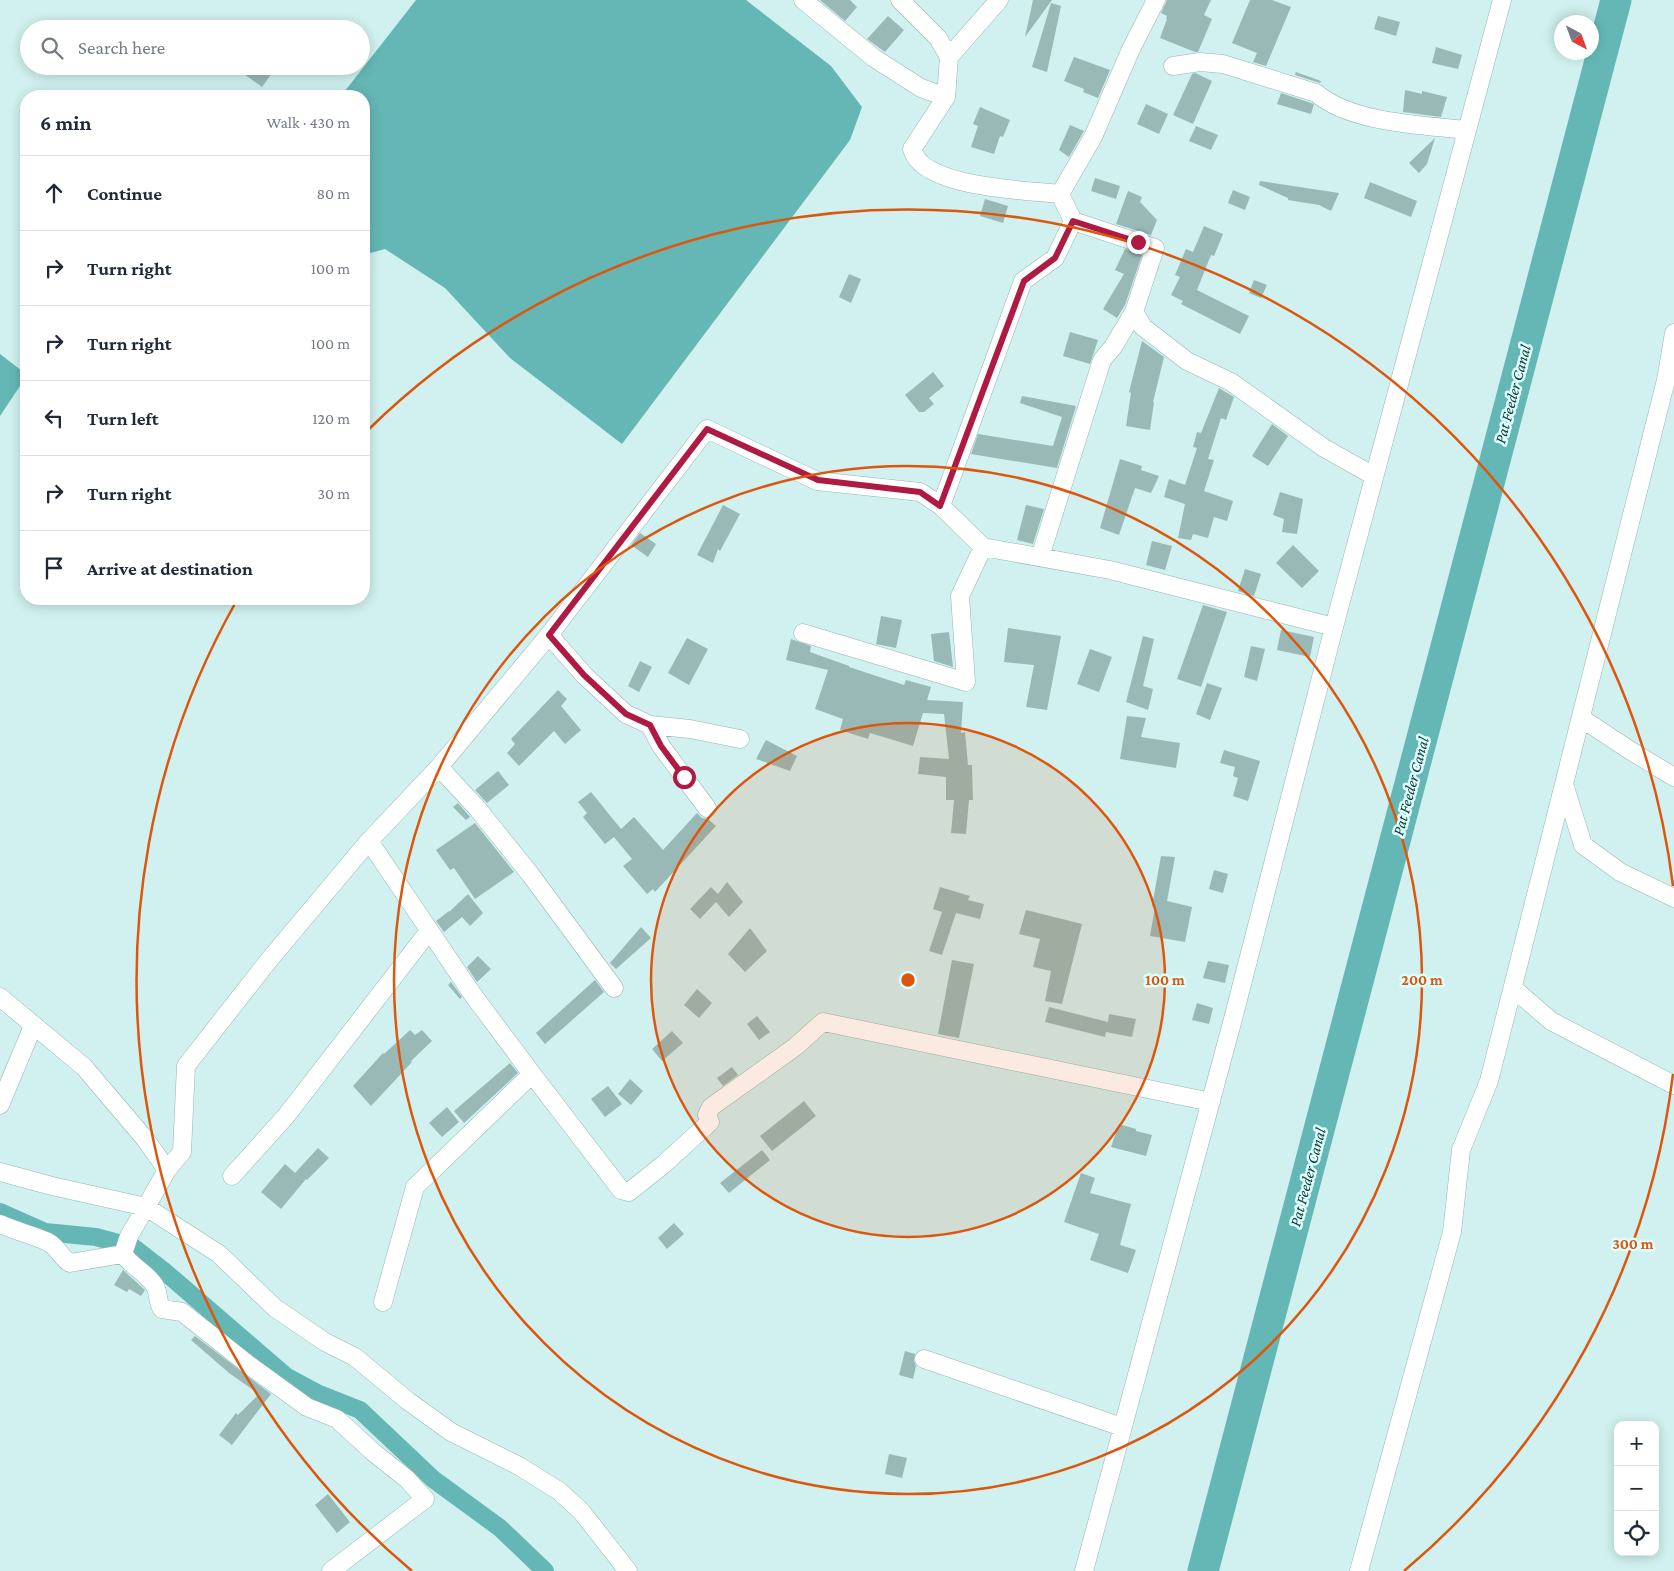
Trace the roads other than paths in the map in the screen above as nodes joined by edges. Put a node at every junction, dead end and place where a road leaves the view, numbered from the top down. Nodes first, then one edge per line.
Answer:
1 (803, 0) edge
2 (900, 0) edge
3 (999, 0) edge
4 (1156, 0) edge
5 (1502, 0) edge
6 (949, 57) junction
7 (1173, 66) dead end
8 (946, 97) junction
9 (1467, 130) junction
10 (1060, 194) junction
11 (1073, 221) junction
12 (1134, 312) junction
13 (1674, 333) edge
14 (1374, 476) junction
15 (940, 506) junction
16 (983, 547) junction
17 (1040, 557) junction
18 (1334, 628) junction
19 (804, 633) dead end
20 (549, 635) junction
21 (1581, 718) junction
22 (650, 725) junction
23 (740, 739) dead end
24 (440, 767) junction
25 (1674, 777) edge
26 (1564, 783) junction
27 (707, 808) dead end
28 (369, 841) junction
29 (1674, 898) edge
30 (429, 931) junction
31 (614, 988) dead end
32 (1512, 988) junction
33 (0, 998) edge
34 (33, 1026) junction
35 (532, 1074) junction
36 (1674, 1085) edge
37 (1211, 1102) junction
38 (0, 1105) edge
39 (167, 1170) junction
40 (0, 1172) edge
41 (232, 1176) dead end
42 (146, 1207) junction
43 (0, 1224) edge
44 (123, 1254) junction
45 (383, 1302) dead end
46 (924, 1359) dead end
47 (1122, 1427) junction
48 (331, 1571) edge
49 (628, 1571) edge
50 (1084, 1571) edge
51 (1359, 1571) edge

1 - 8 street
2 - 6 street
3 - 6 street
4 - 10 street
5 - 9 street
6 - 8 street
7 - 9 street
8 - 10 street
9 - 14 street
10 - 11 street
11 - 12 street
11 - 15 street
12 - 14 street
12 - 17 street
13 - 21 street
14 - 18 street
15 - 16 street
15 - 20 street
16 - 17 street
16 - 19 street
17 - 18 street
18 - 37 street
20 - 22 street
20 - 24 street
21 - 25 street
21 - 26 street
22 - 23 street
22 - 27 street
24 - 28 street
24 - 31 street
26 - 29 street
26 - 32 street
28 - 30 street
28 - 39 street
30 - 35 street
30 - 41 street
32 - 36 street
32 - 51 street
33 - 34 street
34 - 38 street
34 - 39 street
35 - 37 street
35 - 45 street
37 - 47 street
39 - 42 street
40 - 42 street
42 - 44 street
42 - 49 street
43 - 44 street
44 - 48 street
46 - 47 street
47 - 50 street

